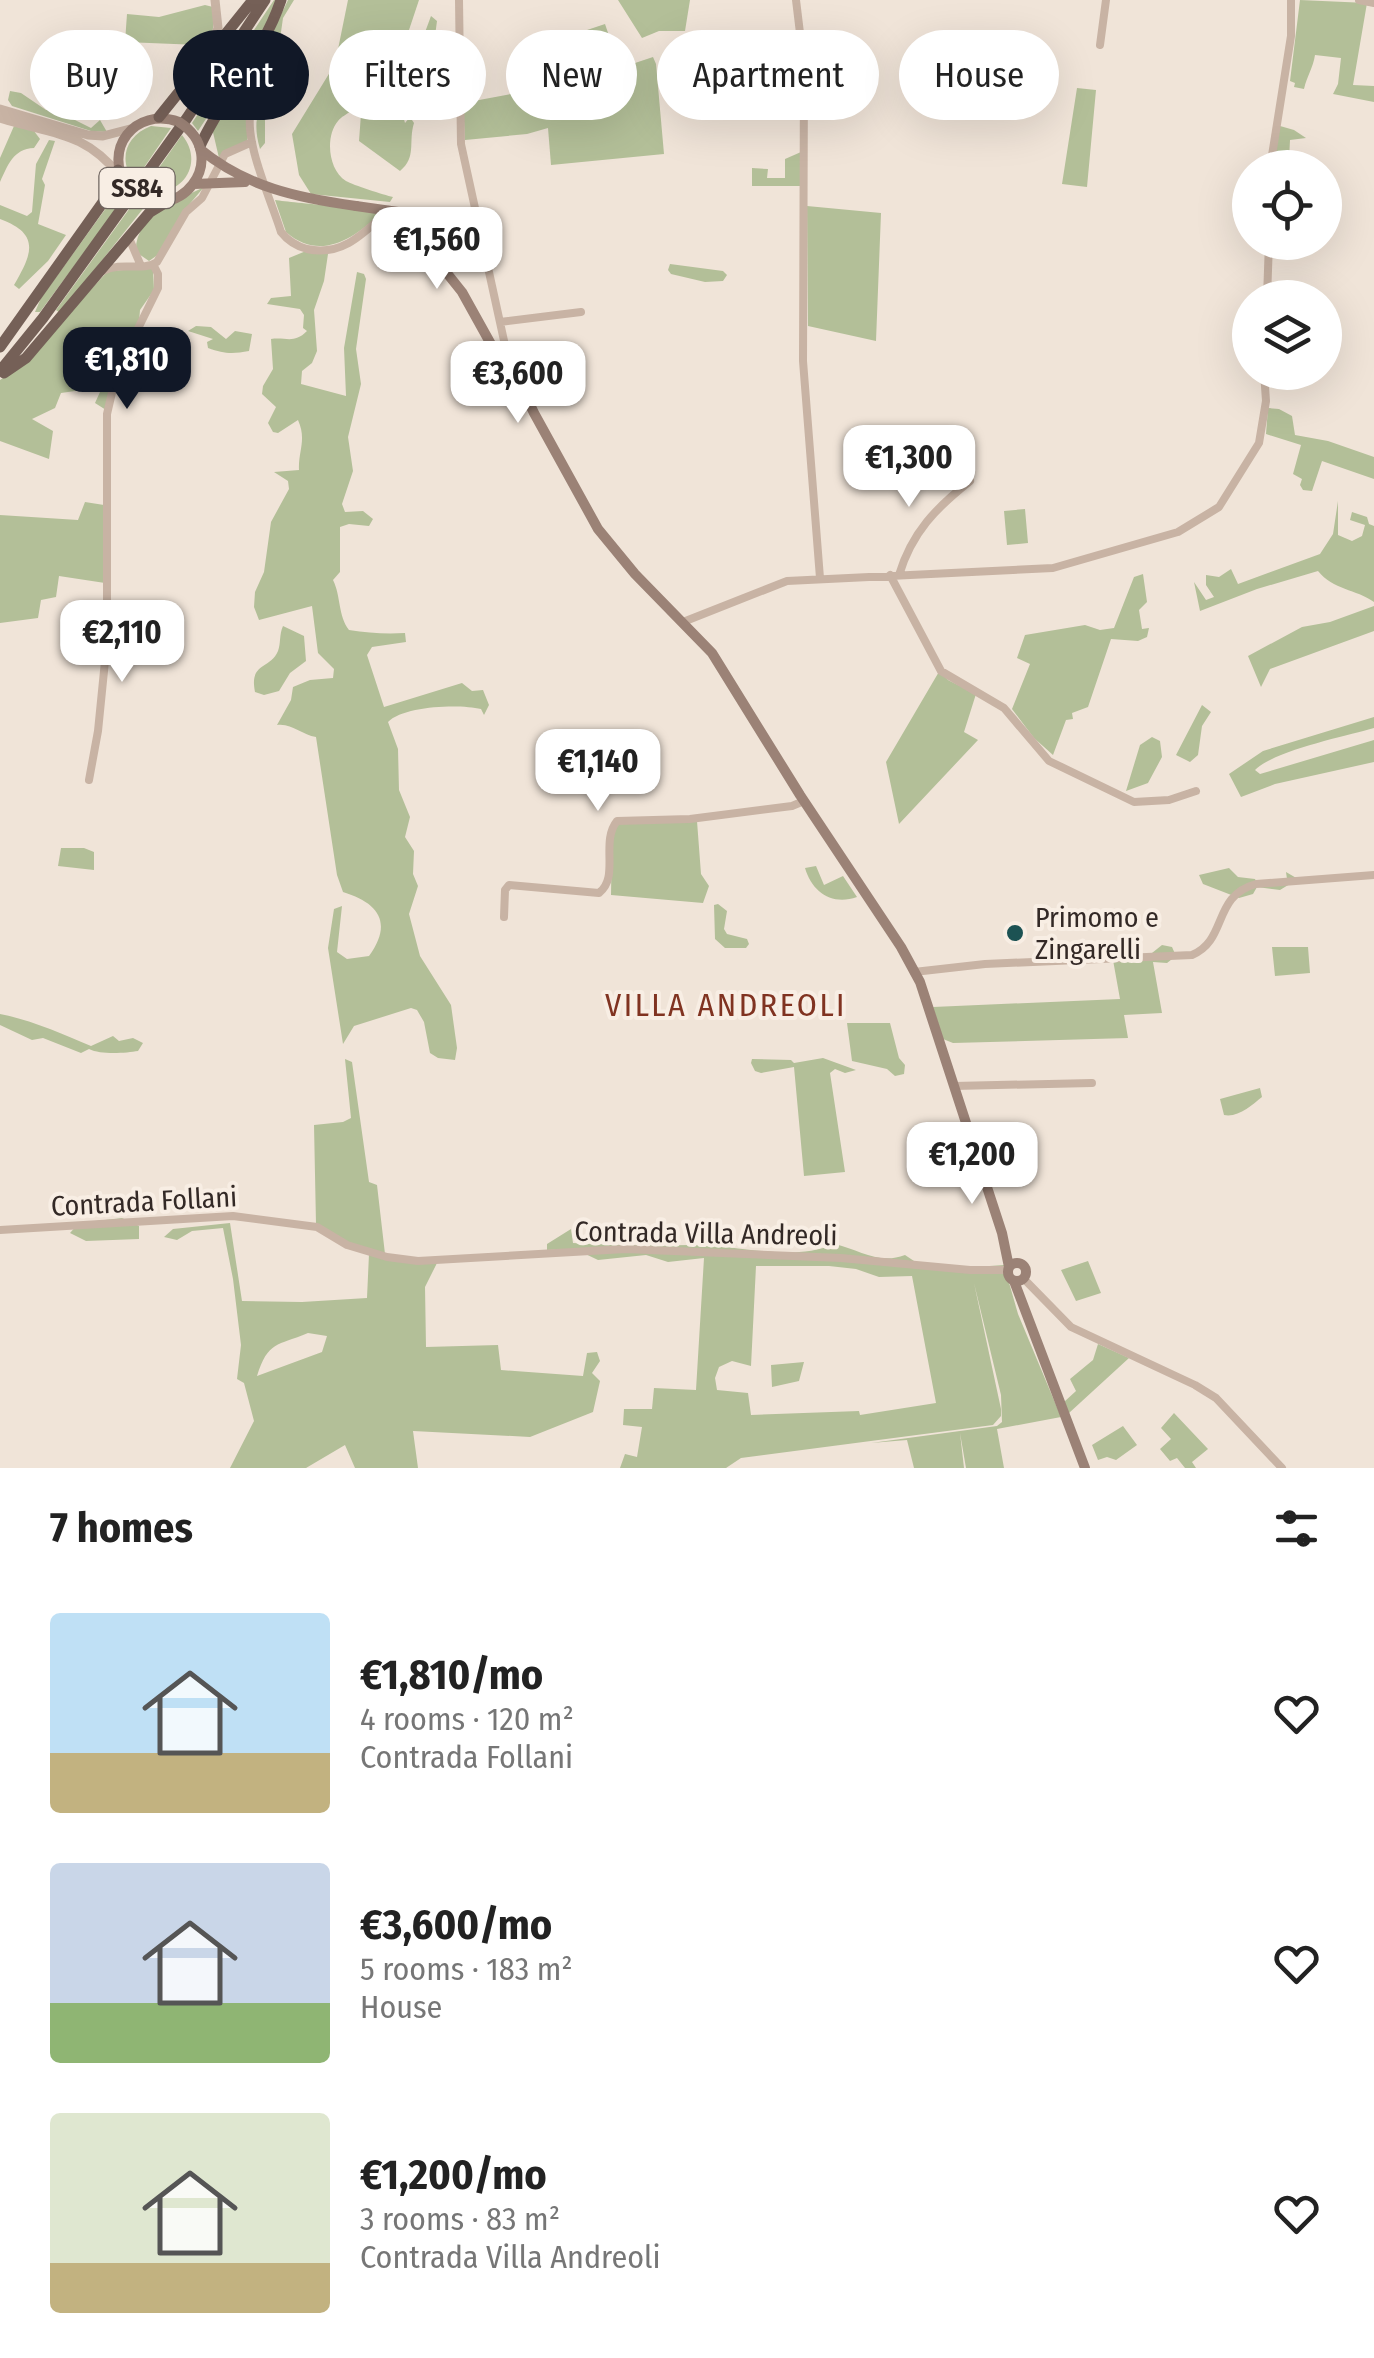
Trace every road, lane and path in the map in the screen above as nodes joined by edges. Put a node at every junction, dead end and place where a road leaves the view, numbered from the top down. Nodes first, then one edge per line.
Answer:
1 (214, 0) edge
2 (254, 0) edge
3 (265, 0) edge
4 (281, 0) edge
5 (459, 0) edge
6 (796, 0) edge
7 (1106, 0) edge
8 (1291, 0) edge
9 (1359, 0) edge
10 (1374, 3) edge
11 (217, 30) edge
12 (231, 30) edge
13 (268, 30) edge
14 (1100, 45) dead end
15 (173, 101) edge
16 (0, 109) edge
17 (159, 117) junction
18 (0, 118) edge
19 (212, 120) edge
20 (250, 120) edge
21 (130, 129) junction
22 (252, 142) junction
23 (200, 148) junction
24 (1273, 150) edge
25 (122, 178) junction
26 (251, 182) junction
27 (194, 184) junction
28 (168, 201) junction
29 (390, 209) junction
30 (129, 237) junction
31 (153, 264) junction
32 (141, 266) junction
33 (96, 275) junction
34 (581, 312) dead end
35 (500, 322) junction
36 (0, 347) edge
37 (508, 359) junction
38 (0, 373) edge
39 (1265, 390) edge
40 (970, 480) dead end
41 (895, 575) junction
42 (820, 578) junction
43 (683, 622) junction
44 (89, 780) dead end
45 (1196, 791) dead end
46 (804, 801) junction
47 (1374, 876) edge
48 (504, 917) dead end
49 (914, 972) junction
50 (1092, 1083) dead end
51 (954, 1086) junction
52 (0, 1230) edge
53 (463, 1259) joint
54 (1014, 1272) junction
55 (1085, 1468) edge
56 (1282, 1468) edge

1 - 11 street
2 - 12 main road
3 - 38 main road, SS84
4 - 13 main road
5 - 35 street
6 - 42 street
7 - 14 street
8 - 24 street
9 - 10 street
15 - 17 main road
16 - 21 street
17 - 21 main road
17 - 23 main road, bridge
18 - 25 street
19 - 23 main road
20 - 22 street
21 - 25 main road
22 - 29 street
22 - 31 street
23 - 26 main road, bridge
23 - 27 main road, bridge
25 - 28 main road, bridge
25 - 36 main road
26 - 27 main road, bridge
26 - 29 main road, bridge
27 - 28 main road, bridge
28 - 30 main road, bridge
29 - 37 main road
30 - 32 street
30 - 33 main road
31 - 32 street
31 - 44 street
32 - 33 street
33 - 38 main road
34 - 35 street
35 - 37 street
37 - 43 main road
39 - 41 street
40 - 41 street
41 - 42 street
41 - 45 street
42 - 43 street
43 - 46 main road
46 - 48 street
46 - 49 main road
47 - 49 street
49 - 51 main road
50 - 51 street
51 - 54 main road
52 - 53 street, Contrada Follani
53 - 54 street, Contrada Villa Andreoli
54 - 55 main road
54 - 56 street

